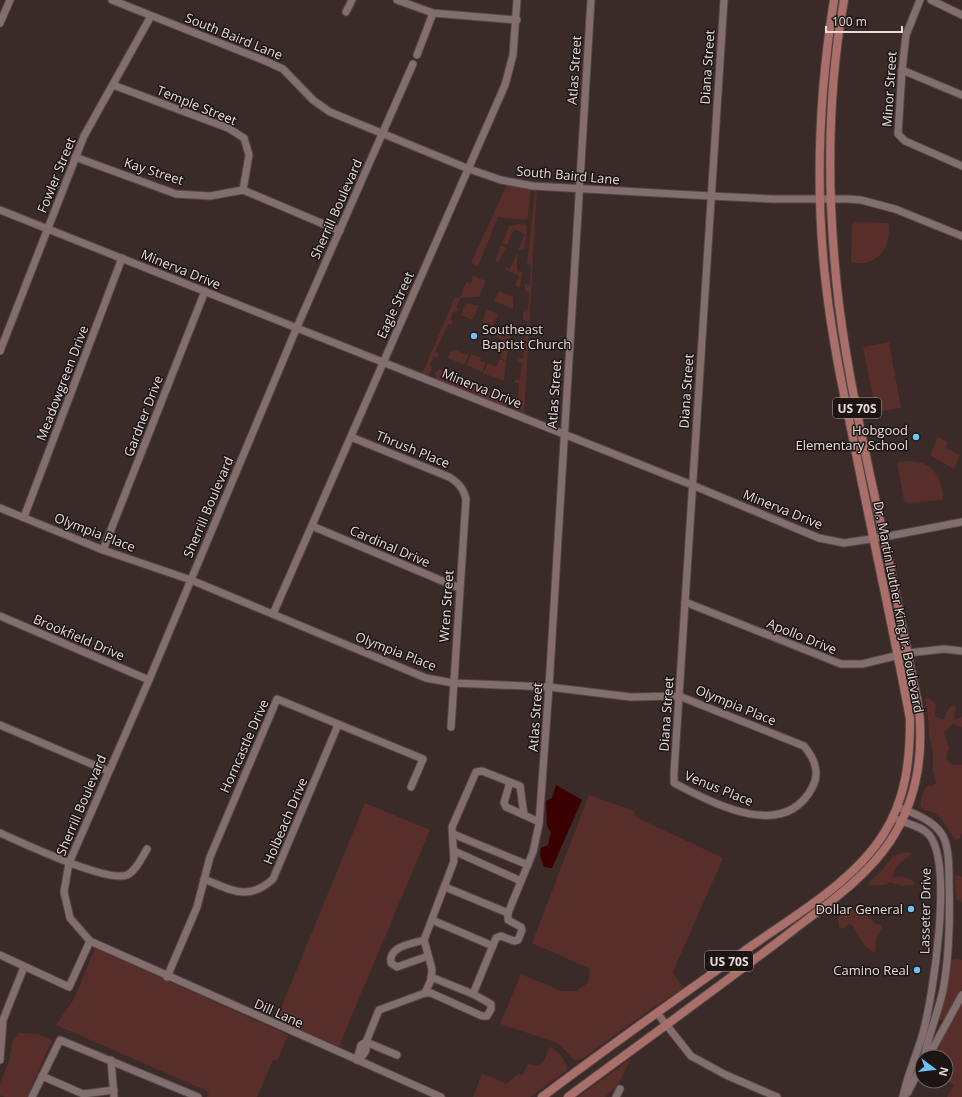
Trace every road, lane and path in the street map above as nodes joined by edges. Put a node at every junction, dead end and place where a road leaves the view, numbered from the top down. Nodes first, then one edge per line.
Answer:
1 (10, 0) edge
2 (112, 0) edge
3 (352, 0) edge
4 (397, 0) edge
5 (517, 0) edge
6 (590, 0) edge
7 (724, 0) edge
8 (834, 0) edge
9 (844, 0) edge
10 (920, 0) edge
11 (931, 0) edge
12 (346, 12) dead end
13 (433, 13) junction
14 (962, 15) edge
15 (151, 16) junction
16 (517, 20) junction
17 (0, 23) edge
18 (417, 54) dead end
19 (413, 64) dead end
20 (902, 70) junction
21 (113, 85) junction
22 (962, 95) edge
23 (383, 134) junction
24 (75, 157) junction
25 (962, 166) edge
26 (469, 169) junction
27 (579, 189) junction
28 (243, 190) junction
29 (710, 196) junction
30 (821, 199) junction
31 (831, 199) junction
32 (0, 210) edge
33 (48, 228) junction
34 (340, 231) junction
35 (962, 236) edge
36 (122, 258) junction
37 (205, 291) junction
38 (297, 327) junction
39 (0, 351) edge
40 (384, 361) junction
41 (564, 434) junction
42 (351, 437) junction
43 (692, 485) junction
44 (463, 488) joint
45 (0, 508) edge
46 (24, 517) junction
47 (962, 522) edge
48 (312, 526) junction
49 (884, 538) junction
50 (873, 539) junction
51 (103, 550) junction
52 (191, 580) junction
53 (459, 588) junction
54 (685, 602) junction
55 (273, 614) junction
56 (0, 616) edge
57 (962, 651) edge
58 (908, 653) junction
59 (897, 656) junction
60 (149, 680) junction
61 (453, 683) junction
62 (549, 687) junction
63 (680, 696) junction
64 (0, 725) edge
65 (338, 725) junction
66 (451, 727) dead end
67 (108, 771) junction
68 (510, 782) junction
69 (674, 783) joint
70 (814, 785) joint
71 (411, 787) dead end
72 (898, 807) junction
73 (906, 810) junction
74 (524, 815) junction
75 (893, 818) junction
76 (539, 822) junction
77 (902, 822) junction
78 (0, 833) edge
79 (453, 834) junction
80 (147, 849) dead end
81 (454, 851) junction
82 (69, 863) junction
83 (528, 865) junction
84 (204, 879) junction
85 (521, 881) junction
86 (445, 887) junction
87 (508, 913) junction
88 (432, 920) junction
89 (424, 940) junction
90 (90, 941) junction
91 (493, 946) junction
92 (107, 950) joint
93 (0, 955) edge
94 (428, 956) junction
95 (24, 967) junction
96 (167, 977) junction
97 (431, 977) junction
98 (425, 993) junction
99 (473, 994) junction
100 (962, 995) edge
101 (657, 1013) junction
102 (949, 1018) junction
103 (667, 1024) junction
104 (922, 1035) junction
105 (931, 1036) junction
106 (366, 1042) junction
107 (927, 1049) edge
108 (932, 1049) edge
109 (397, 1055) dead end
110 (0, 1060) edge
111 (111, 1060) junction
112 (357, 1060) junction
113 (42, 1076) junction
114 (914, 1080) edge
115 (620, 1089) dead end
116 (114, 1094) edge
117 (181, 1094) edge
118 (32, 1097) edge
119 (198, 1097) edge
120 (442, 1097) edge
121 (542, 1097) edge
122 (568, 1097) edge
123 (616, 1097) edge
124 (777, 1097) edge
125 (903, 1097) edge

1 - 17 street
2 - 15 street, South Baird Lane
3 - 12 street
4 - 13 street
5 - 16 street, Eagle Street
6 - 27 street, Atlas Street
7 - 29 street, Diana Street
8 - 30 main road, Dr. Martin Luther King Jr. Boulevard / US 70S
9 - 31 main road, Dr. Martin Luther King Jr. Boulevard / US 70S
10 - 20 street, Minor Street
11 - 14 street
13 - 16 street
13 - 18 street
15 - 21 street, Fowler Street
15 - 23 street, South Baird Lane
16 - 26 street, Eagle Street
19 - 23 street, Sherrill Boulevard
20 - 22 street
20 - 25 street, Minor Street
21 - 24 street, Fowler Street
21 - 28 street, Temple Street
23 - 26 street, South Baird Lane
23 - 34 street, Sherrill Boulevard
24 - 28 street, Kay Street
24 - 33 street, Fowler Street
26 - 27 street, South Baird Lane
26 - 40 street, Eagle Street
27 - 29 street, South Baird Lane
27 - 41 street, Atlas Street
28 - 34 street
29 - 30 street, South Baird Lane
29 - 43 street, Diana Street
30 - 31 street, South Baird Lane
30 - 50 main road, Dr. Martin Luther King Jr. Boulevard / US 70S
31 - 35 street, South Baird Lane
31 - 49 main road, Dr. Martin Luther King Jr. Boulevard / US 70S
32 - 33 street, Minerva Drive
33 - 36 street, Minerva Drive
33 - 39 street, Fowler Street
34 - 38 street, Sherrill Boulevard
36 - 37 street, Minerva Drive
36 - 46 street, Meadowgreen Drive
37 - 38 street, Minerva Drive
37 - 51 street, Gardner Drive
38 - 40 street, Minerva Drive
38 - 52 street, Sherrill Boulevard
40 - 41 street, Minerva Drive
40 - 42 street, Eagle Street
41 - 43 street, Minerva Drive
41 - 62 street, Atlas Street
42 - 44 street, Thrush Place
42 - 48 street, Eagle Street
43 - 50 street, Minerva Drive
43 - 54 street, Diana Street
44 - 53 street, Wren Street
45 - 46 street, Olympia Place
46 - 51 street, Olympia Place
47 - 49 street, Minerva Drive
48 - 53 street, Cardinal Drive
48 - 55 street, Eagle Street
49 - 50 street, Minerva Drive
49 - 58 main road, Dr. Martin Luther King Jr. Boulevard / US 70S
50 - 59 main road, Dr. Martin Luther King Jr. Boulevard / US 70S
51 - 52 street, Olympia Place
52 - 55 street, Olympia Place
52 - 60 street, Sherrill Boulevard
53 - 61 street, Wren Street
54 - 59 street, Apollo Drive
54 - 63 street, Diana Street
55 - 61 street, Olympia Place
56 - 60 street, Brookfield Drive
57 - 58 street, Apollo Drive
58 - 59 street, Apollo Drive
58 - 73 main road, Dr. Martin Luther King Jr. Boulevard / US 70S
59 - 72 main road, Dr. Martin Luther King Jr. Boulevard / US 70S
60 - 67 street, Sherrill Boulevard
61 - 62 street, Olympia Place
61 - 66 street, Wren Street
62 - 63 street, Olympia Place
62 - 76 street, Atlas Street
63 - 69 street, Diana Street
63 - 70 street, Olympia Place
64 - 67 street
65 - 71 street, Horncastle Drive
65 - 84 street, Holbeach Drive
65 - 84 street, Horncastle Drive
67 - 82 street, Sherrill Boulevard
68 - 74 street
68 - 74 street
68 - 79 street
69 - 70 street, Venus Place
72 - 73 street, Lasseter Drive
72 - 75 main road, Dr. Martin Luther King Jr. Boulevard / US 70S
73 - 77 main road, Dr. Martin Luther King Jr. Boulevard / US 70S
73 - 105 street, Lasseter Drive
74 - 76 street
75 - 77 street, Lasseter Drive
75 - 101 main road, Dr. Martin Luther King Jr. Boulevard / US 70S
76 - 83 street, Atlas Street
77 - 103 main road, Dr. Martin Luther King Jr. Boulevard / US 70S
77 - 104 street, Lasseter Drive
78 - 82 street
79 - 81 street
79 - 83 street
80 - 82 street
81 - 85 street
81 - 86 street
82 - 90 street, Sherrill Boulevard
83 - 85 street, Atlas Street
84 - 96 street, Horncastle Drive
85 - 87 street, Atlas Street
86 - 87 street
86 - 88 street
87 - 91 street
88 - 89 street
88 - 91 street
89 - 94 street
89 - 94 street
90 - 92 street, Sherrill Boulevard
90 - 95 street
91 - 99 street
92 - 96 street, Dill Lane
93 - 95 street
94 - 97 street
95 - 110 street
96 - 112 street, Dill Lane
97 - 98 street
97 - 99 street
98 - 99 street
98 - 106 street
100 - 102 street
101 - 103 street
101 - 121 main road, Dr. Martin Luther King Jr. Boulevard / US 70S
102 - 105 street
102 - 108 street
103 - 122 main road, Dr. Martin Luther King Jr. Boulevard / US 70S
103 - 124 street
104 - 105 street
104 - 125 street, Lasseter Drive
105 - 107 street, Lasseter Drive
106 - 109 street
106 - 112 street
111 - 113 street
111 - 116 street
111 - 117 street
112 - 120 street, Dill Lane
113 - 116 street
113 - 118 street
114 - 125 street
115 - 123 street
117 - 119 street

